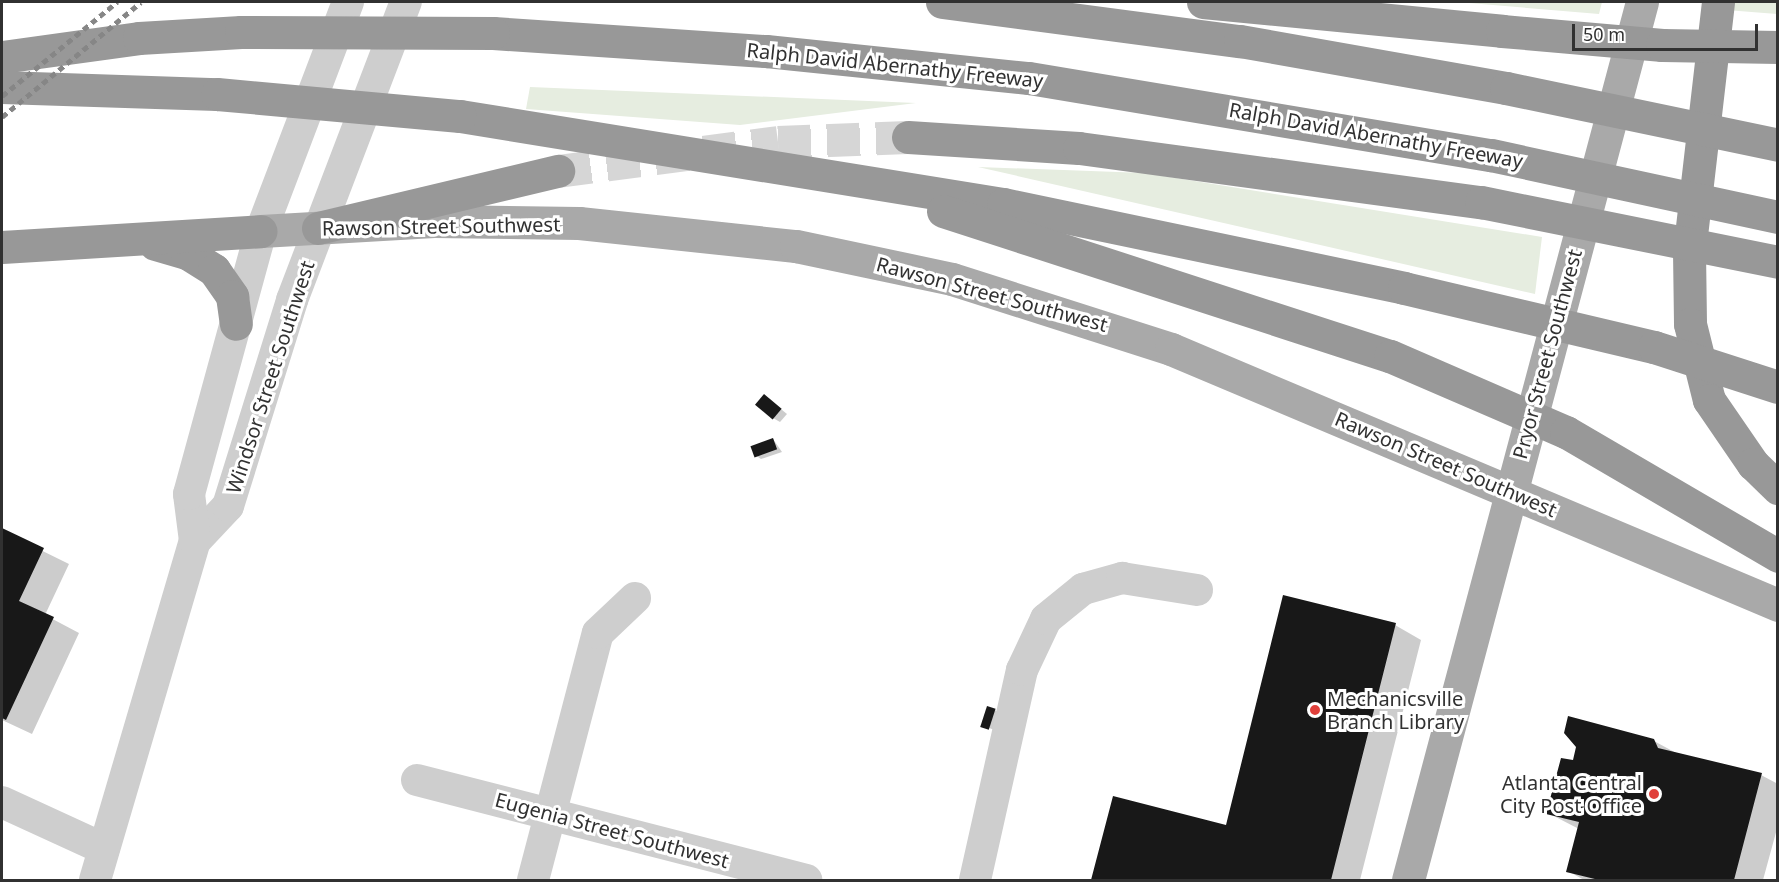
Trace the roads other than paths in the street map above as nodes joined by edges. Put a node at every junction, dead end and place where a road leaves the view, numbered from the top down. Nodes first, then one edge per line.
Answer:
1 (348, 2) edge
2 (406, 2) edge
3 (942, 2) edge
4 (1203, 2) edge
5 (1642, 2) edge
6 (1718, 2) edge
7 (1778, 47) edge
8 (2, 57) edge
9 (2, 87) edge
10 (908, 137) tunnel mouth
11 (1778, 146) edge
12 (558, 171) tunnel mouth
13 (835, 177) junction
14 (1778, 217) edge
15 (318, 228) junction
16 (261, 231) junction
17 (120, 240) junction
18 (2, 247) edge
19 (1778, 262) edge
20 (236, 324) junction
21 (1778, 387) edge
22 (1778, 488) edge
23 (1510, 490) junction
24 (195, 541) junction
25 (1778, 556) edge
26 (1197, 590) dead end
27 (635, 598) dead end
28 (1778, 605) edge
29 (417, 780) dead end
30 (2, 802) edge
31 (551, 813) junction
32 (104, 849) junction
33 (95, 880) edge
34 (533, 880) edge
35 (806, 880) edge
36 (975, 880) edge
37 (1408, 880) edge

1 - 16 street, Windsor Street Southwest
2 - 15 street, Windsor Street Southwest
3 - 11 highway, bridge
4 - 7 highway, bridge
5 - 23 main road, Pryor Street Southwest
6 - 22 highway
8 - 14 highway, Ralph David Abernathy Freeway, bridge
9 - 13 highway, bridge
10 - 19 highway, bridge
12 - 15 highway
13 - 21 highway, bridge
13 - 25 highway, bridge
15 - 16 main road, Rawson Street Southwest
15 - 23 main road, Rawson Street Southwest
15 - 24 street, Windsor Street Southwest
16 - 17 highway
16 - 20 street, Windsor Street Southwest
17 - 18 highway
17 - 20 highway
20 - 24 street, Windsor Street Southwest
23 - 28 main road, Rawson Street Southwest
23 - 37 main road, Pryor Street Southwest
24 - 32 street, Windsor Street Southwest
26 - 36 street
27 - 31 street
29 - 31 street, Eugenia Street Southwest
30 - 32 street
31 - 34 street
31 - 35 street, Eugenia Street Southwest
32 - 33 street, Windsor Street Southwest

